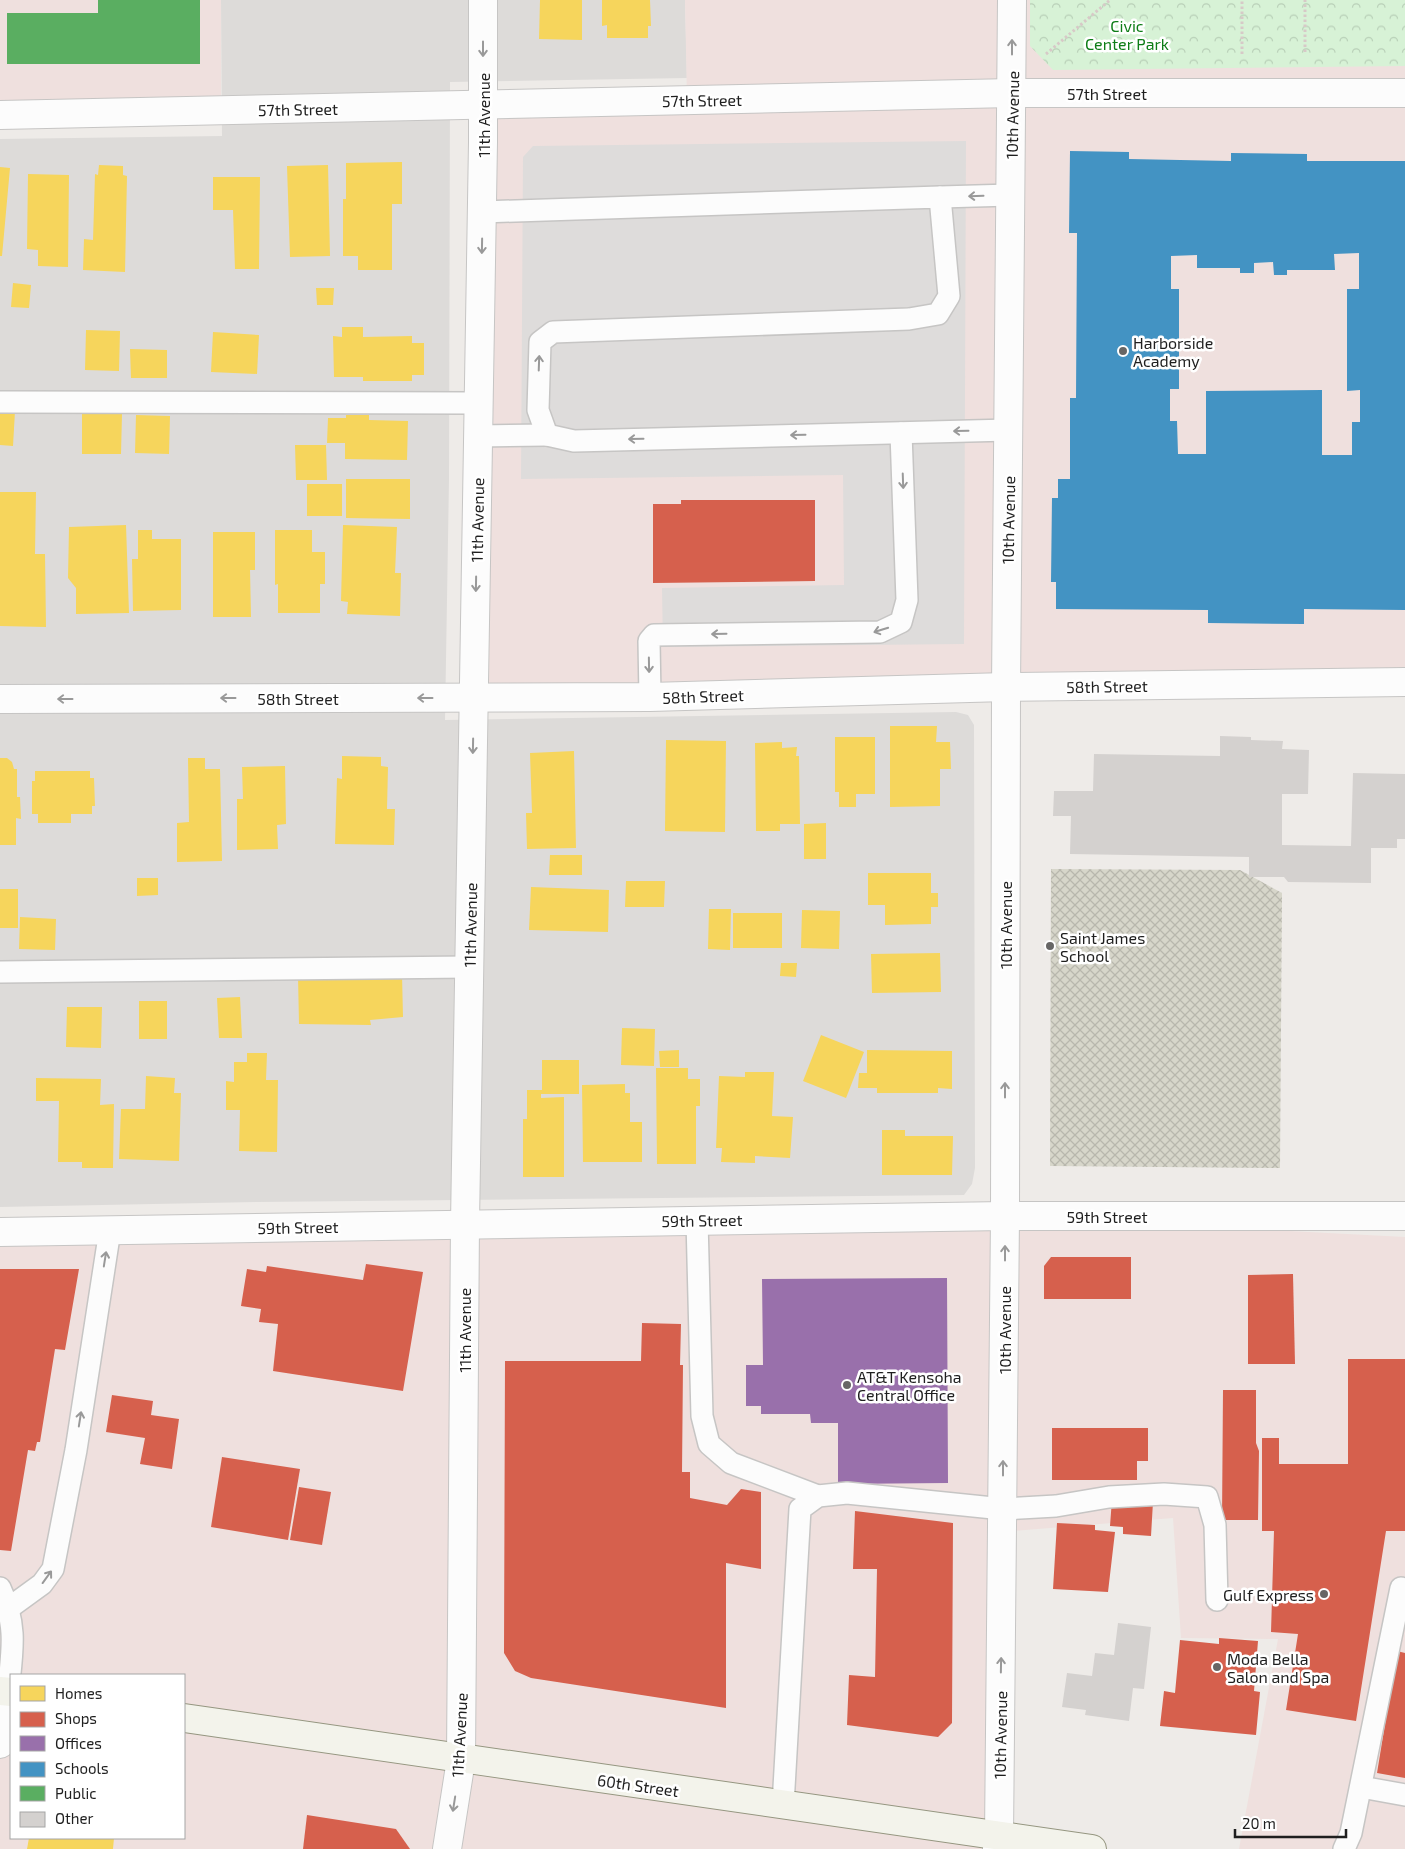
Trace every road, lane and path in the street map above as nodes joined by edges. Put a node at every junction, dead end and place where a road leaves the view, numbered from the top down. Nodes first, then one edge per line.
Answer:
1 (483, 0) edge
2 (1012, 0) edge
3 (1110, 0) edge
4 (1242, 0) edge
5 (1305, 0) edge
6 (1305, 52) dead end
7 (1242, 54) dead end
8 (1044, 55) dead end
9 (1012, 93) junction
10 (1405, 93) edge
11 (484, 106) junction
12 (0, 115) edge
13 (1011, 195) junction
14 (940, 197) junction
15 (482, 212) junction
16 (0, 402) edge
17 (479, 403) junction
18 (1009, 430) junction
19 (901, 433) junction
20 (547, 435) junction
21 (478, 436) junction
22 (1405, 682) edge
23 (1006, 687) junction
24 (650, 697) junction
25 (474, 698) junction
26 (0, 699) edge
27 (469, 966) junction
28 (0, 972) edge
29 (1005, 1216) junction
30 (1405, 1216) edge
31 (697, 1220) junction
32 (465, 1223) junction
33 (110, 1230) junction
34 (0, 1232) edge
35 (818, 1496) junction
36 (1003, 1509) junction
37 (0, 1588) edge
38 (1405, 1589) edge
39 (1217, 1600) dead end
40 (9, 1608) junction
41 (6, 1692) edge
42 (185, 1718) edge
43 (0, 1744) edge
44 (460, 1760) junction
45 (1361, 1786) junction
46 (1405, 1794) edge
47 (783, 1805) junction
48 (998, 1843) edge
49 (447, 1849) edge
50 (1092, 1849) edge
51 (1344, 1849) edge

1 -> 11 street, 11th Avenue
9 -> 2 street, 10th Avenue
3 - 8 path
4 - 7 path
5 - 6 path
9 - 10 street, 57th Street
9 - 11 street, 57th Street
9 - 13 street, 10th Avenue
11 - 12 street, 57th Street
11 - 15 street, 11th Avenue
13 -> 14 lane
13 - 18 street, 10th Avenue
14 - 15 lane
20 -> 14 lane
15 -> 17 street, 11th Avenue
16 - 17 lane
17 - 21 street, 11th Avenue
18 -> 19 lane
18 - 23 street, 10th Avenue
19 -> 20 lane
19 -> 24 lane
20 - 21 lane
21 -> 25 street, 11th Avenue
22 - 23 street, 58th Street
23 - 24 street, 58th Street
29 -> 23 street, 10th Avenue
24 - 25 street, 58th Street
25 -> 26 street, 58th Street
25 -> 27 street, 11th Avenue
27 - 28 lane
27 - 32 street, 11th Avenue
29 - 30 street, 59th Street
29 - 31 street, 59th Street
36 -> 29 street, 10th Avenue
31 - 32 street, 59th Street
31 - 35 lane
32 - 33 street, 59th Street
32 - 44 street, 11th Avenue
33 - 34 street, 59th Street
40 -> 33 lane
35 - 36 lane
35 - 47 lane
36 - 39 lane
48 -> 36 street, 10th Avenue
37 - 40 lane
38 - 45 lane
40 - 41 lane
41 - 43 street
42 - 44 street, 60th Street
44 - 47 street, 60th Street
44 -> 49 street, 11th Avenue
45 - 46 lane
45 - 51 lane
47 - 48 street, 60th Street
48 - 50 street, 60th Street

